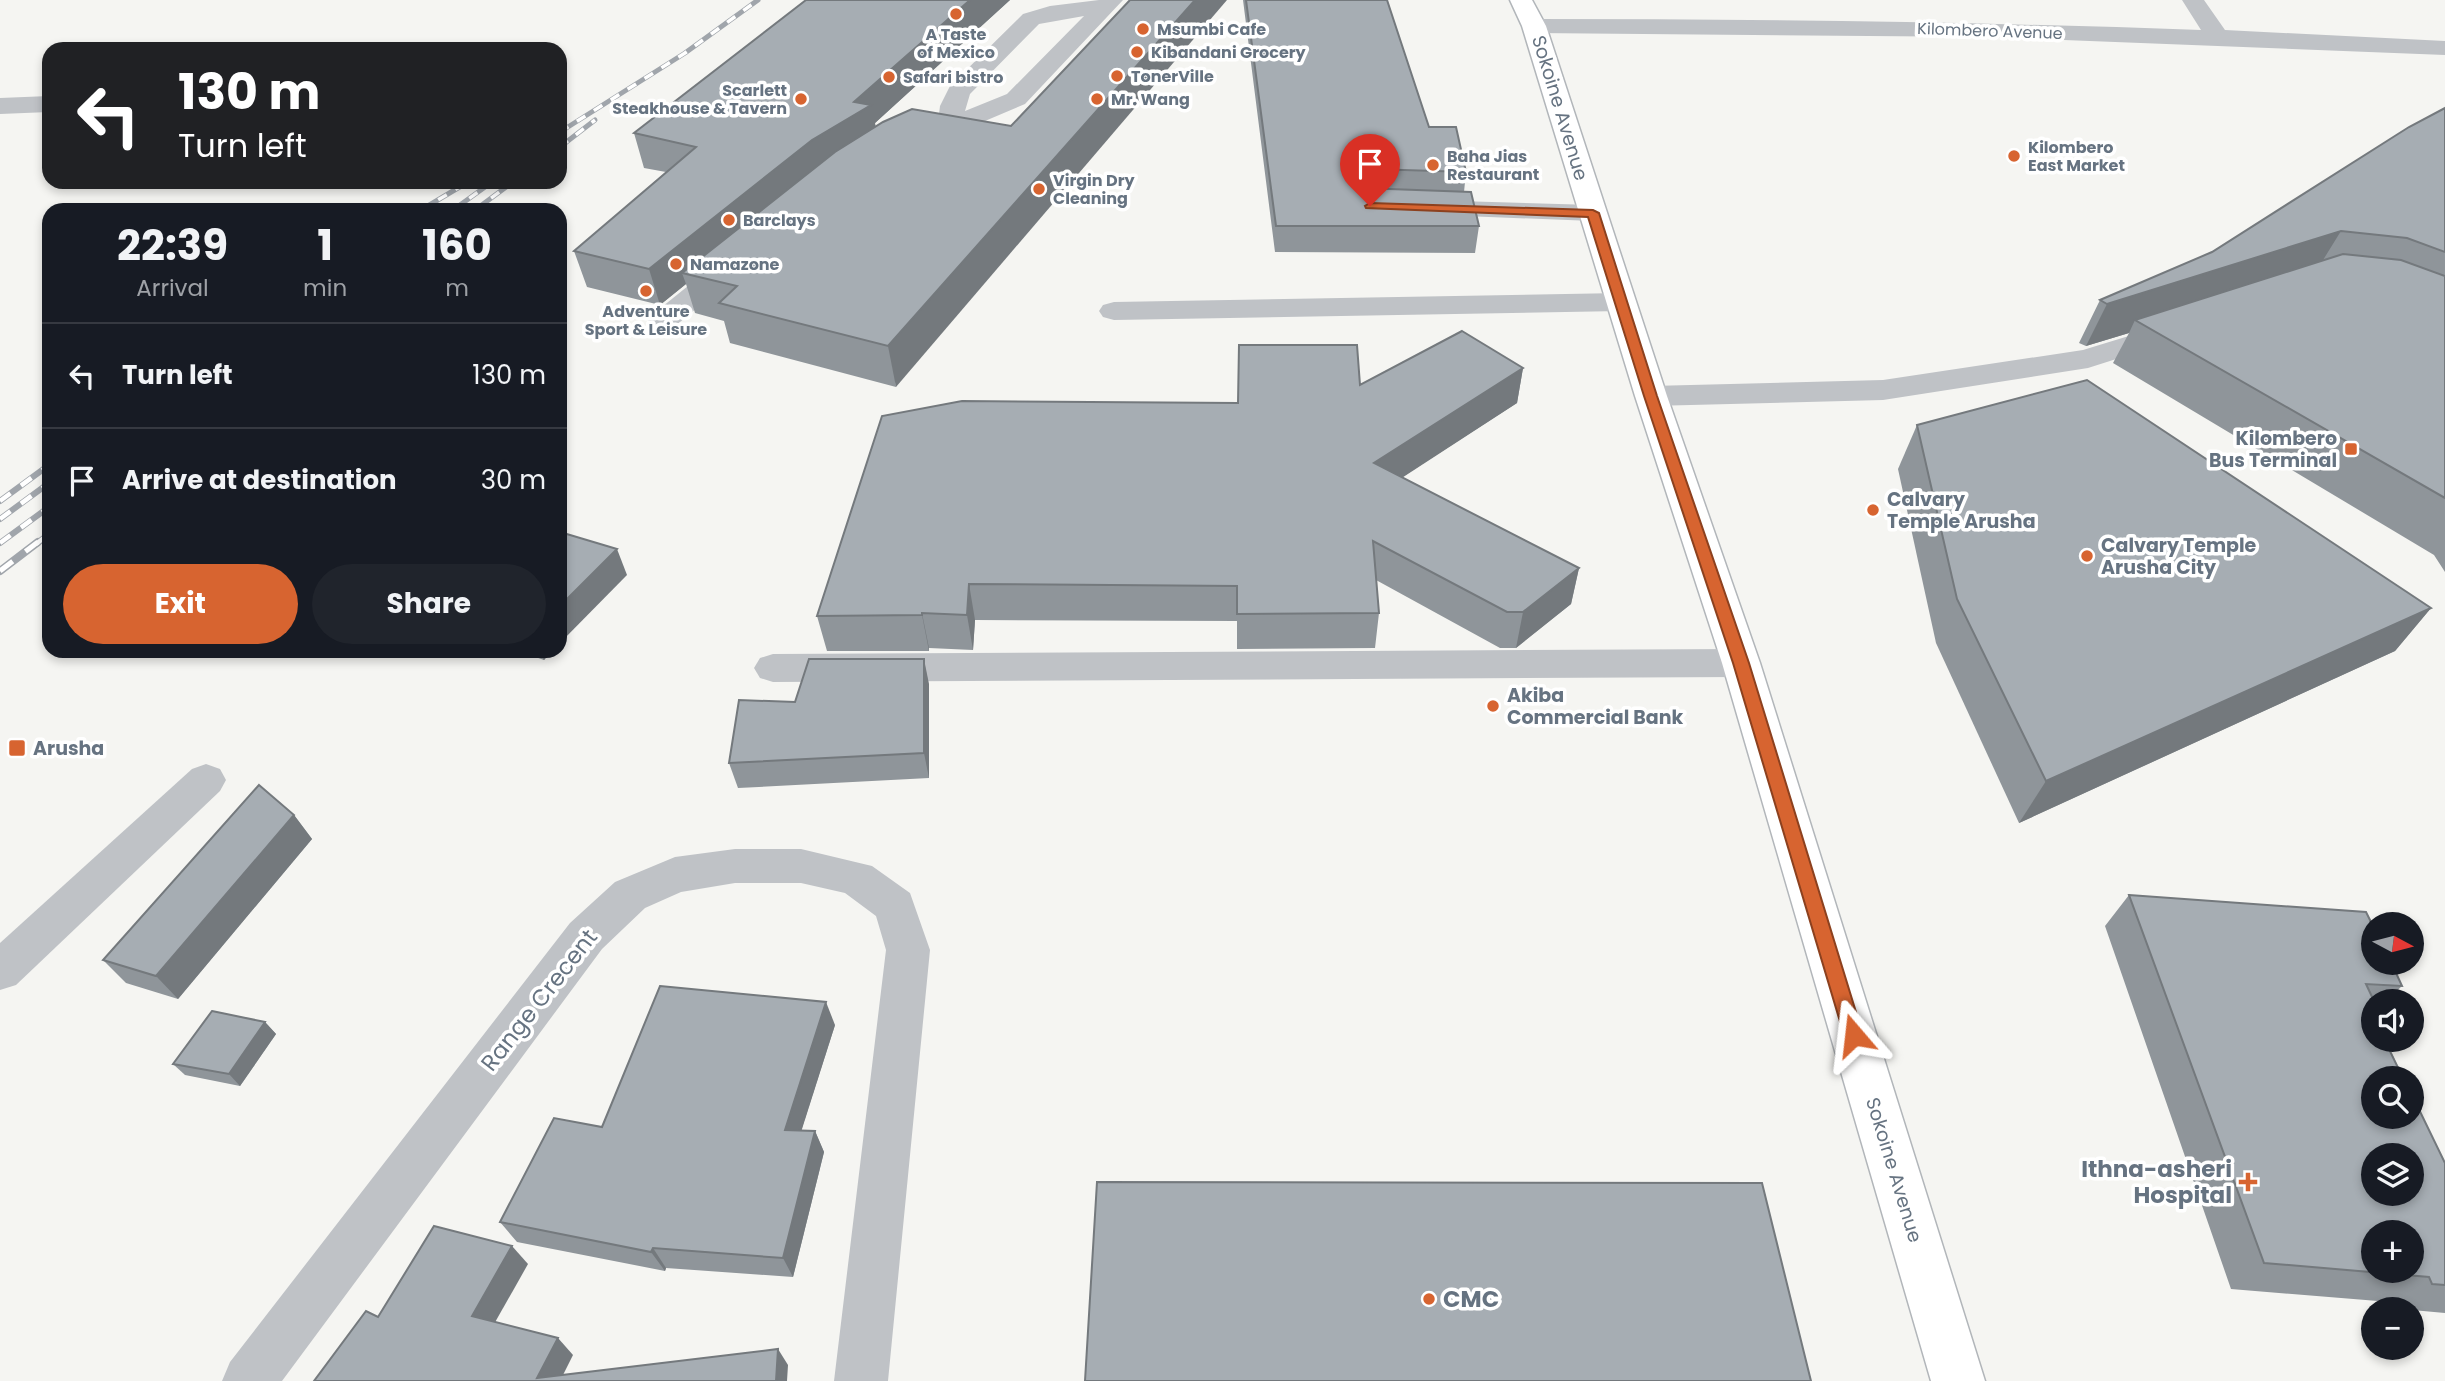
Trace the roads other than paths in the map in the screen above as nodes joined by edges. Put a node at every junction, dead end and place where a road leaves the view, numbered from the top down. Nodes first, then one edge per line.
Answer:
1 (2193, 0) edge
2 (1109, 3) edge
3 (1978, 10) dead end
4 (1528, 13) edge
5 (1990, 30) junction
6 (2218, 38) junction
7 (2445, 48) edge
8 (42, 104) edge
9 (0, 106) edge
10 (950, 127) junction
11 (899, 142) edge
12 (1398, 207) edge
13 (1593, 213) junction
14 (747, 252) edge
15 (1621, 302) junction
16 (1114, 311) dead end
17 (663, 321) dead end
18 (2194, 325) edge
19 (1651, 396) junction
20 (1741, 663) junction
21 (773, 668) dead end
22 (206, 780) dead end
23 (0, 971) edge
24 (249, 1381) edge
25 (861, 1381) edge
26 (1958, 1381) edge

1 - 6 street
2 - 10 street
2 - 10 street
3 - 5 street
4 - 5 street, Kilombero Avenue
4 - 13 main road, Sokoine Avenue
5 - 6 street, Kilombero Avenue
6 - 7 street, Kilombero Avenue
8 - 9 street
10 - 11 street
12 - 13 street
13 - 15 main road, Sokoine Avenue
14 - 17 street
15 - 16 street
15 - 19 main road, Sokoine Avenue
18 - 19 street
19 - 20 main road, Sokoine Avenue
20 - 21 street
20 - 26 main road, Sokoine Avenue
22 - 23 street
24 - 25 street, Range Crecent

